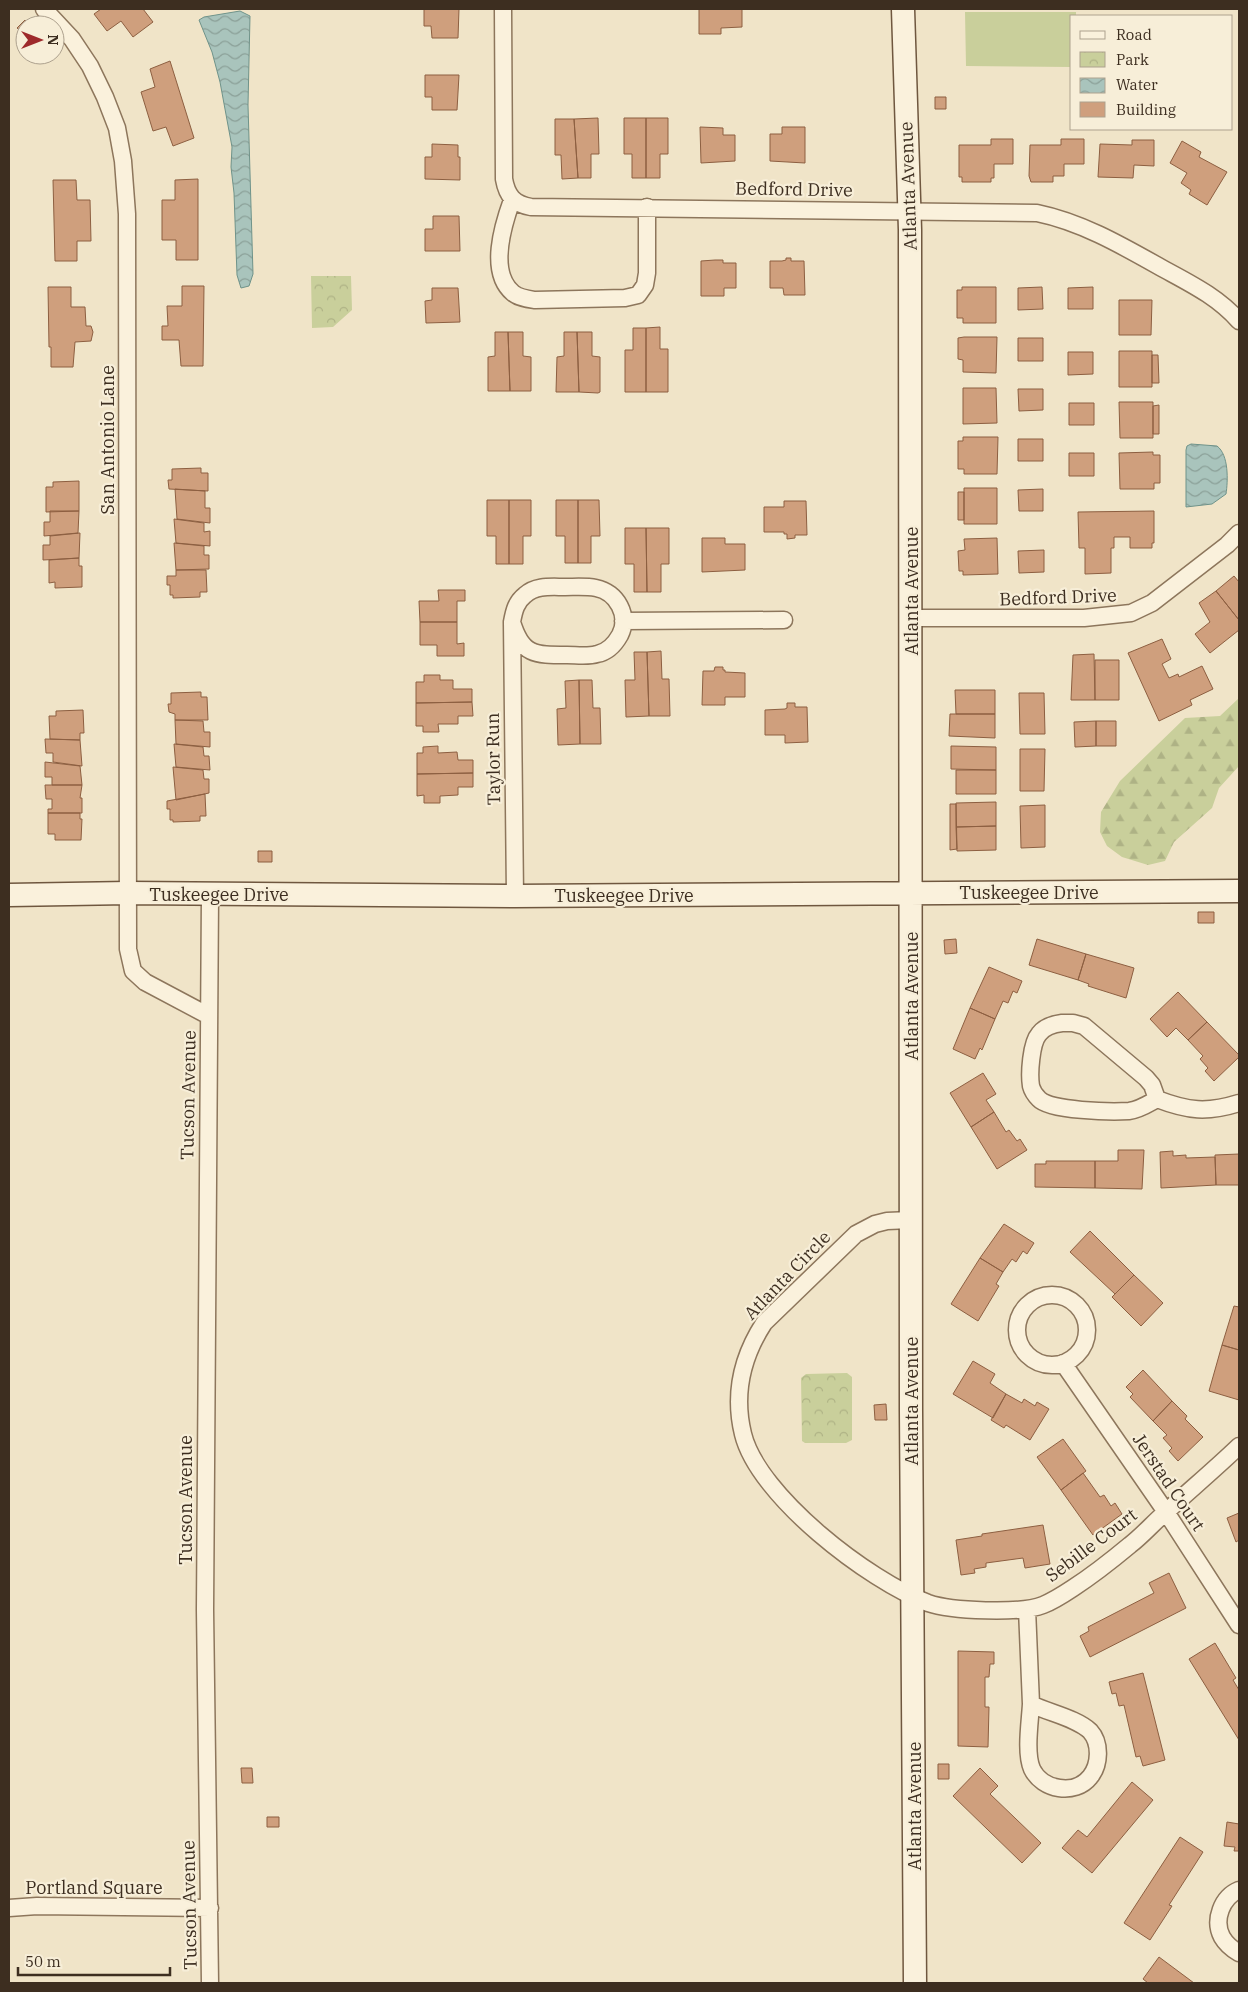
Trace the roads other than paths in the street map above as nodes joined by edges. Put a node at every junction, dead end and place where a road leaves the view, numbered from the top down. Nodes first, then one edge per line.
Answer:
1 (44, 9) edge
2 (503, 9) edge
3 (903, 9) edge
4 (512, 200) junction
5 (647, 207) junction
6 (909, 211) junction
7 (1239, 321) edge
8 (1239, 533) edge
9 (911, 618) junction
10 (784, 620) dead end
11 (623, 621) junction
12 (512, 622) junction
13 (1239, 890) edge
14 (128, 893) junction
15 (910, 893) junction
16 (9, 895) edge
17 (210, 895) junction
18 (515, 896) junction
19 (209, 1016) junction
20 (1157, 1099) junction
21 (1239, 1103) edge
22 (911, 1220) junction
23 (1063, 1363) junction
24 (1239, 1446) edge
25 (1166, 1512) junction
26 (912, 1596) junction
27 (1027, 1609) junction
28 (1239, 1625) edge
29 (1031, 1704) junction
30 (1239, 1890) edge
31 (9, 1908) edge
32 (210, 1908) junction
33 (1239, 1953) edge
34 (210, 1983) edge
35 (915, 1983) edge

1 - 14 street, San Antonio Lane
2 - 4 street
3 - 6 street, Atlanta Avenue
4 - 5 street, Bedford Drive
4 - 5 street
5 - 6 street, Bedford Drive
6 - 7 street, Bedford Drive
6 - 9 street, Atlanta Avenue
8 - 9 street, Bedford Drive
9 - 15 street, Atlanta Avenue
10 - 11 street
11 - 12 street
11 - 12 street, Taylor Run
12 - 18 street, Taylor Run
13 - 15 street, Tuskeegee Drive
14 - 16 street, Tuskeegee Drive
14 - 17 street, Tuskeegee Drive
14 - 19 street, Tucson Avenue
15 - 18 street, Tuskeegee Drive
15 - 22 street, Atlanta Avenue
17 - 18 street, Tuskeegee Drive
17 - 19 street, Tucson Avenue
19 - 32 street, Tucson Avenue
20 - 20 street
20 - 21 street
22 - 26 street, Atlanta Avenue
22 - 26 street, Atlanta Circle
23 - 23 street
23 - 25 street, Jerstad Court
24 - 25 street, Sebille Court
25 - 27 street, Sebille Court
25 - 28 street, Jerstad Court
26 - 27 street, Sebille Court
26 - 35 street, Atlanta Avenue
27 - 29 street
29 - 29 street
30 - 33 street
31 - 32 street, Portland Square
32 - 34 street, Tucson Avenue

